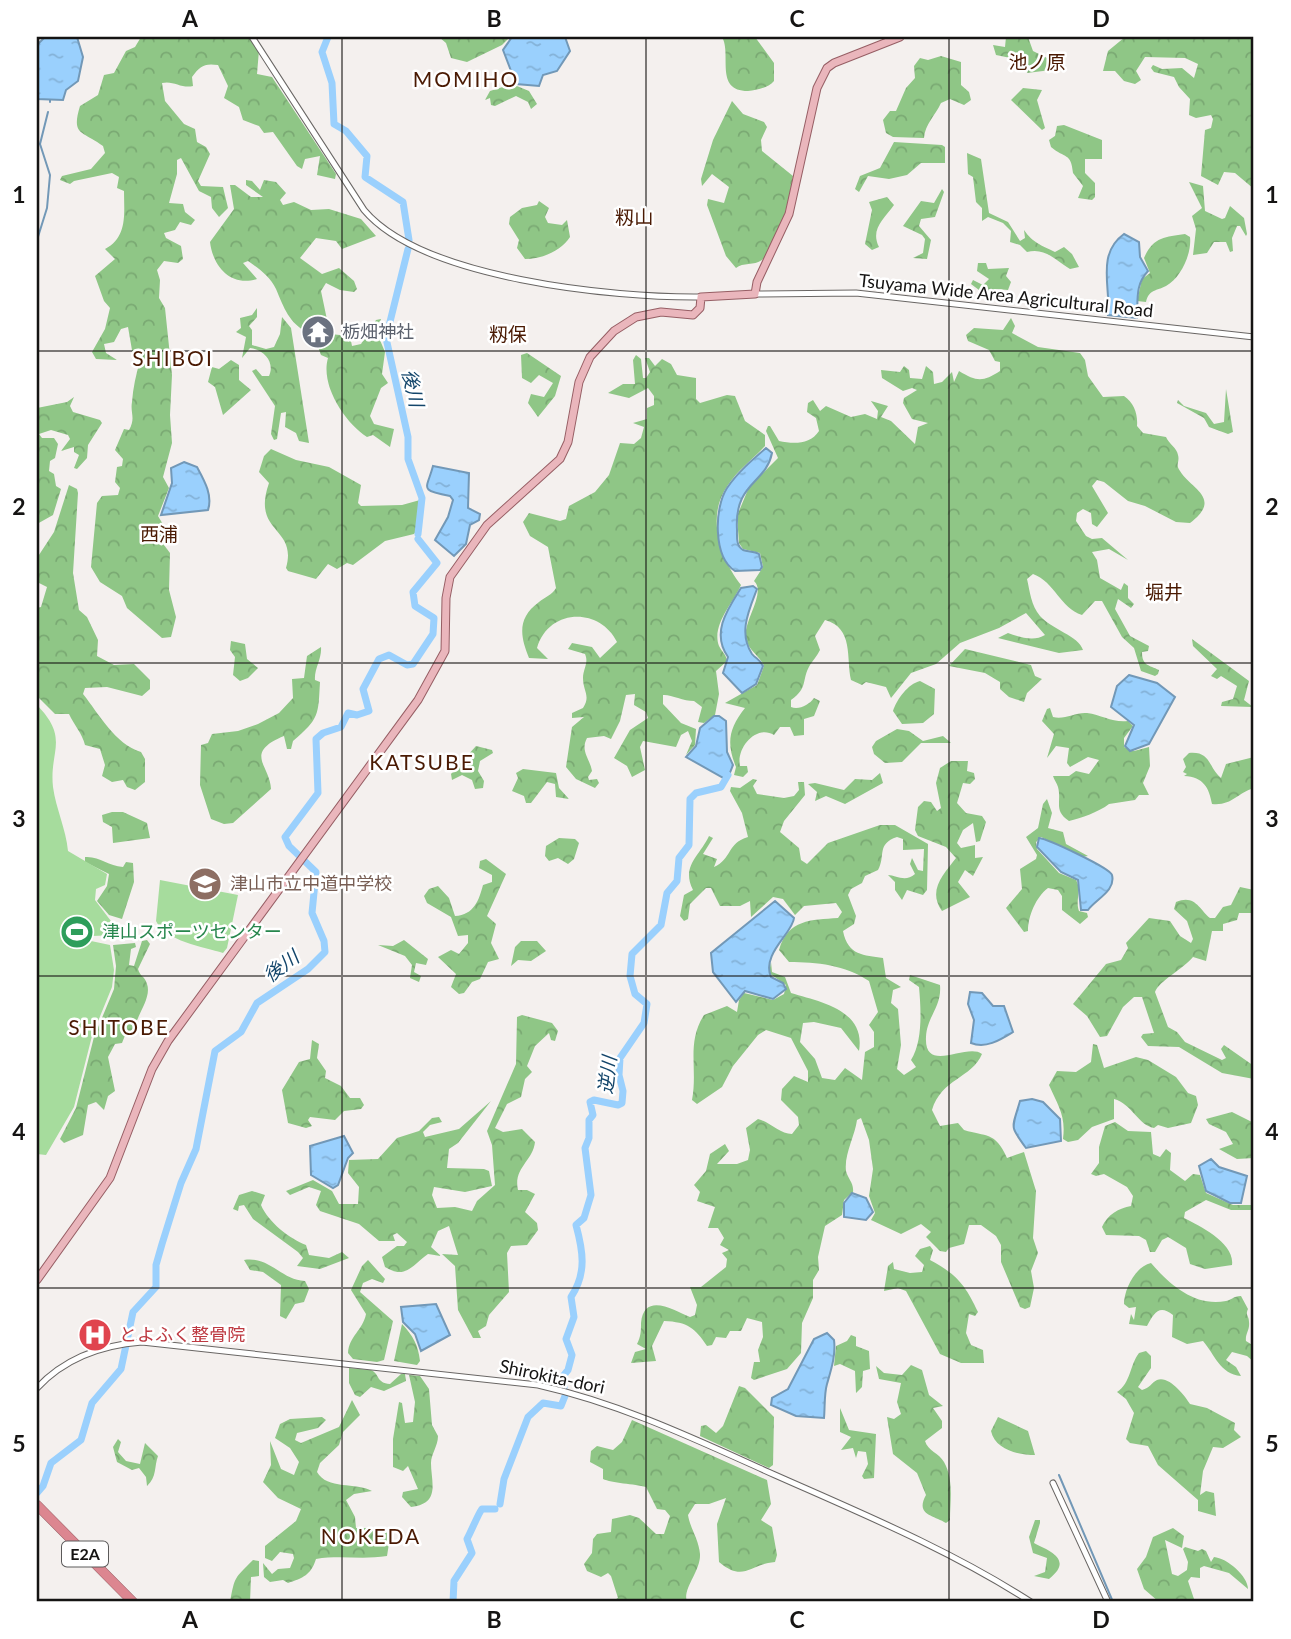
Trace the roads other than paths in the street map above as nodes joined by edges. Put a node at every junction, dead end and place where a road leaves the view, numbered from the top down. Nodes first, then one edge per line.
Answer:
1 (252, 37) edge
2 (900, 37) edge
3 (755, 294) junction
4 (701, 298) junction
5 (1254, 337) edge
6 (37, 1280) edge
7 (39, 1382) edge
8 (37, 1388) edge
9 (1053, 1482) dead end
10 (37, 1508) edge
11 (125, 1602) edge
12 (133, 1602) edge
13 (1031, 1602) edge
14 (1108, 1602) edge

1 - 4 street
2 - 3 main road
3 - 4 main road
3 - 5 street, Tsuyama Wide Area Agricultural Road
4 - 6 main road
7 - 8 street, Shirokita-dori
7 - 13 street, Shirokita-dori
9 - 14 street
10 - 11 highway, E2A
10 - 12 highway, E2A

